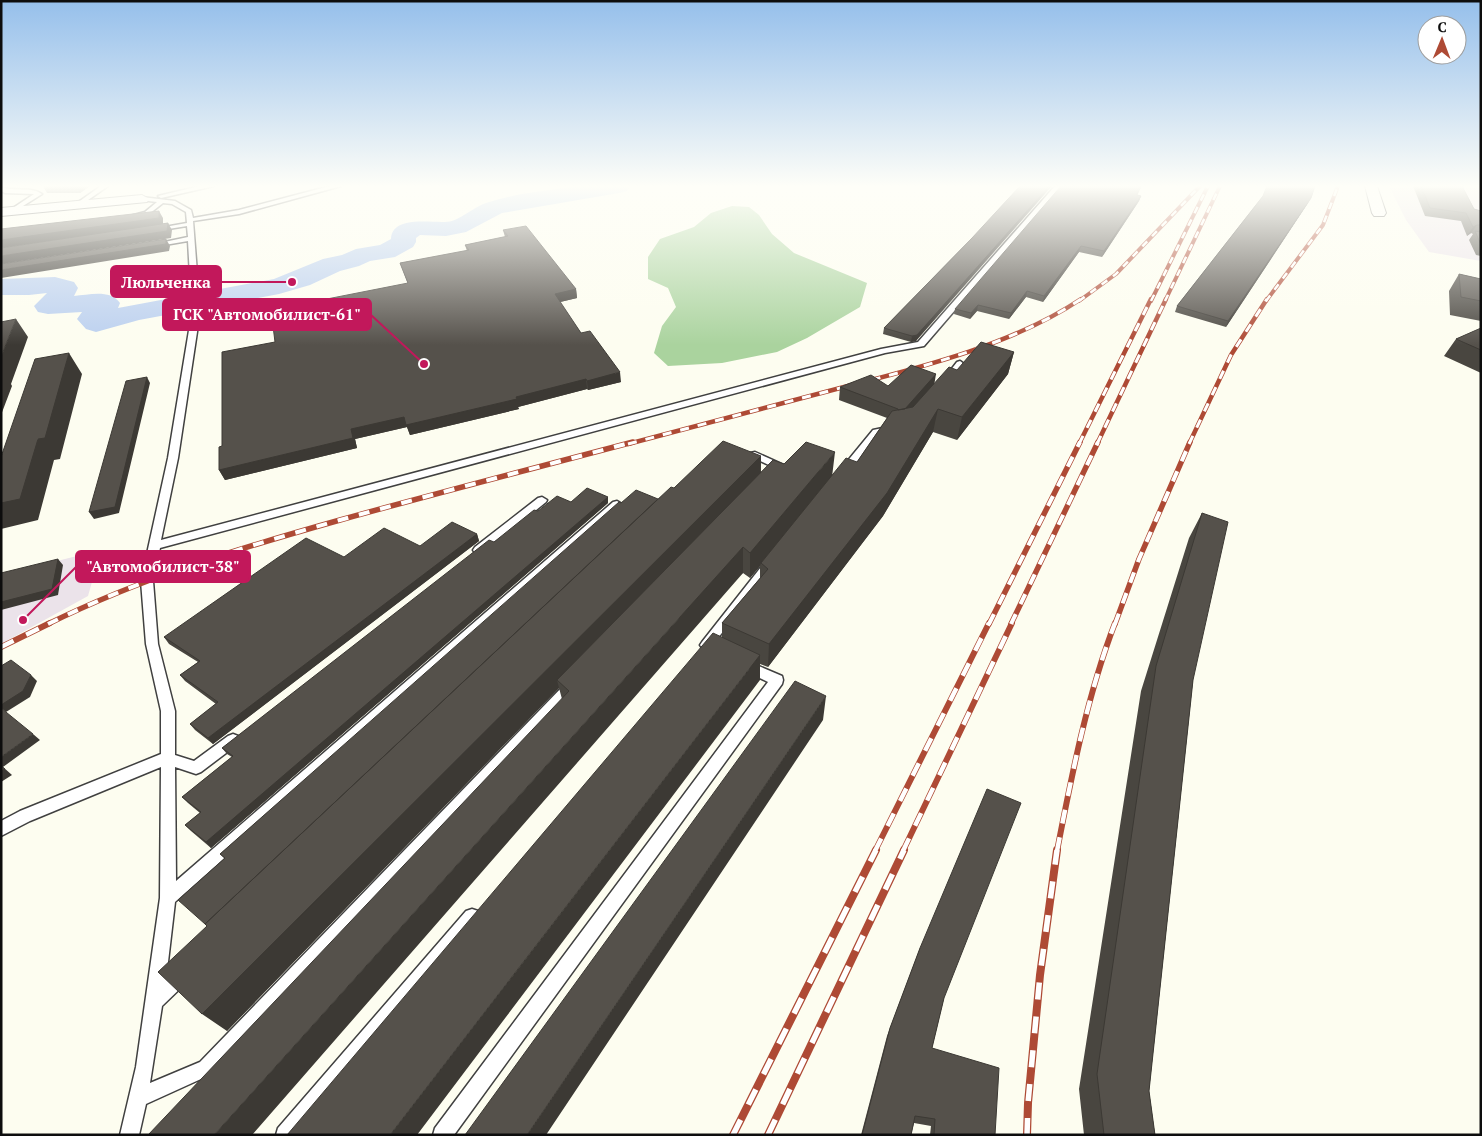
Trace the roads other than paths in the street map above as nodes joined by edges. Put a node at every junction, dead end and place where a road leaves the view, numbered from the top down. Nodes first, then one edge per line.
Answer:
1 (191, 239) joint
2 (1013, 239) edge
3 (144, 246) edge
4 (960, 364) edge
5 (942, 385) edge
6 (905, 426) edge
7 (736, 458) edge
8 (839, 478) edge
9 (768, 481) edge
10 (542, 500) dead end
11 (617, 504) edge
12 (155, 544) junction
13 (778, 554) edge
14 (472, 555) edge
15 (720, 654) edge
16 (736, 661) edge
17 (583, 674) edge
18 (244, 732) edge
19 (168, 758) junction
20 (1, 829) edge
21 (168, 898) junction
22 (485, 902) edge
23 (191, 966) edge
24 (155, 1001) junction
25 (138, 1098) junction
26 (129, 1135) edge
27 (285, 1135) edge
28 (442, 1135) edge

1 - 3 lane
1 - 12 lane
2 - 12 lane
4 - 5 lane
6 - 8 lane
7 - 9 lane
10 - 14 lane
11 - 21 lane
12 - 19 lane
13 - 15 lane
16 - 28 lane
17 - 25 lane
18 - 19 lane
19 - 20 lane
19 - 21 lane
21 - 24 lane
22 - 27 lane
23 - 24 lane
24 - 25 lane
25 - 26 lane

